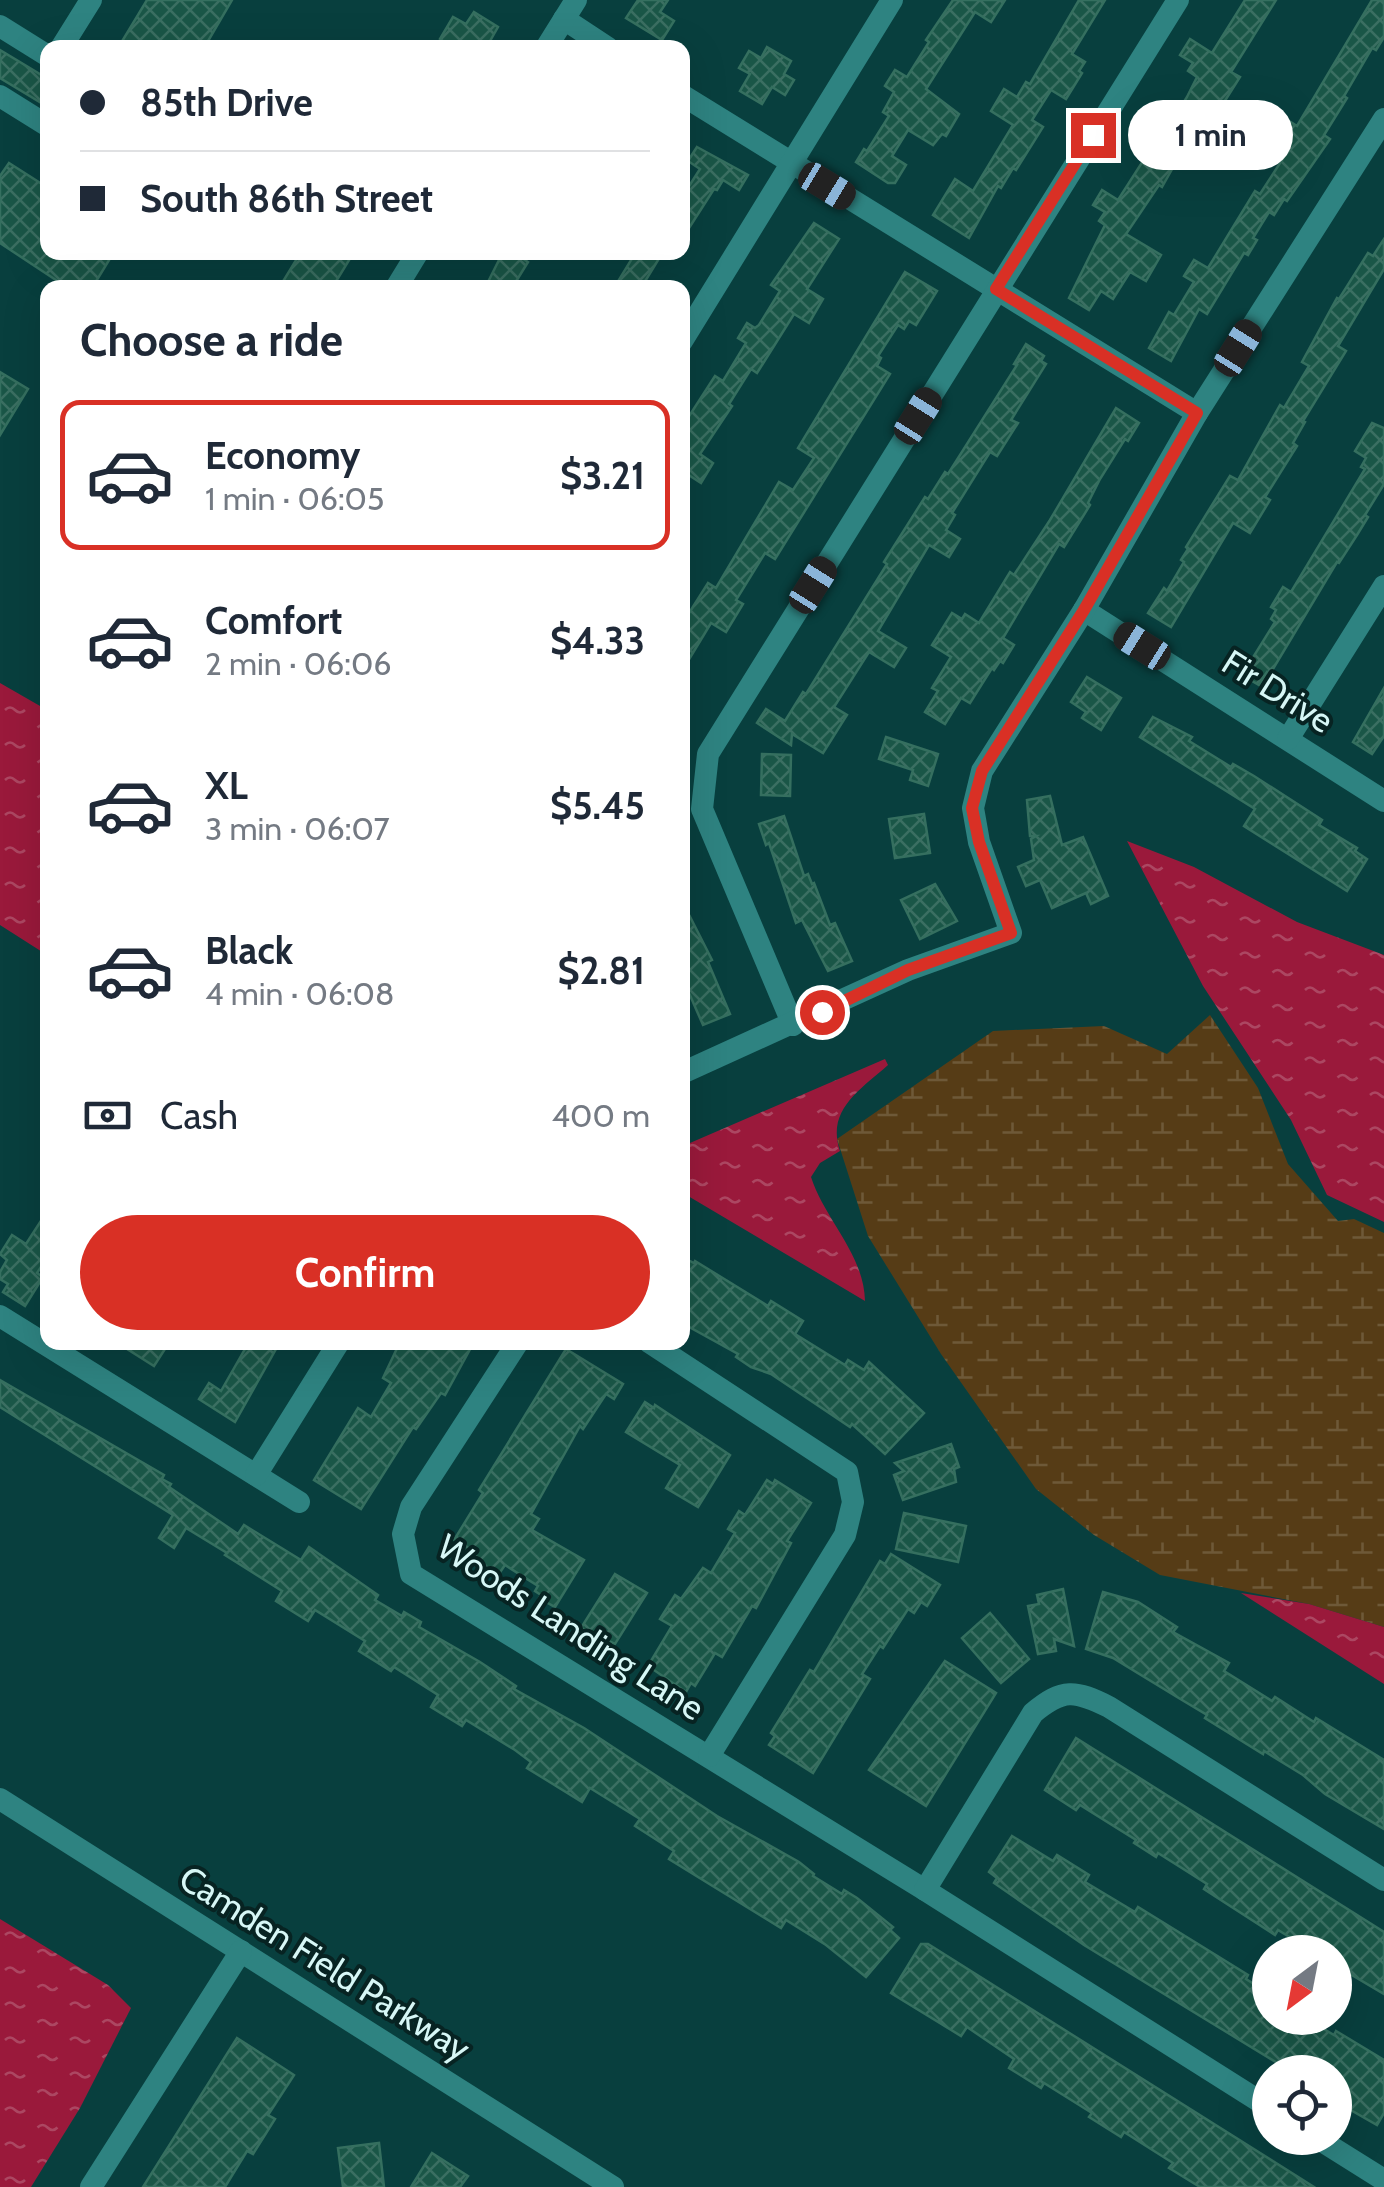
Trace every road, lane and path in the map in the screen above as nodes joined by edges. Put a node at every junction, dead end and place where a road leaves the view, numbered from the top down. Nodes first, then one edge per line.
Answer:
1 (91, 0) edge
2 (892, 0) edge
3 (1178, 0) edge
4 (570, 10) edge
5 (0, 26) edge
6 (66, 40) edge
7 (551, 40) edge
8 (600, 40) edge
9 (40, 51) edge
10 (0, 96) edge
11 (690, 100) edge
12 (1384, 119) edge
13 (40, 121) edge
14 (793, 166) junction
15 (996, 289) junction
16 (690, 328) edge
17 (1197, 413) junction
18 (1384, 586) edge
19 (1084, 610) junction
20 (1288, 739) junction
21 (1384, 800) edge
22 (793, 1026) junction
23 (690, 1070) edge
24 (0, 1316) edge
25 (40, 1338) edge
26 (60, 1350) edge
27 (333, 1350) edge
28 (513, 1350) edge
29 (660, 1350) edge
30 (256, 1475) junction
31 (300, 1502) dead end
32 (710, 1756) junction
33 (0, 1798) edge
34 (1384, 1880) edge
35 (925, 1890) junction
36 (241, 1951) junction
37 (1252, 2097) edge
38 (1344, 2155) edge
39 (1384, 2180) edge
40 (91, 2187) edge
41 (614, 2187) edge

1 - 6 street
2 - 14 street
3 - 15 street
4 - 7 street
4 - 8 street
5 - 9 street
10 - 13 street
11 - 14 street
12 - 17 street
14 - 15 street
14 - 16 street
15 - 17 street
15 - 22 street
17 - 19 street
18 - 20 street
19 - 20 street, Fir Drive
19 - 22 street
20 - 21 street, Fir Drive
22 - 23 street
24 - 25 street
26 - 30 street
27 - 30 street
28 - 32 street, Woods Landing Lane
29 - 32 street, Woods Landing Lane
30 - 31 street
32 - 35 street, Woods Landing Lane
33 - 36 street, Camden Field Parkway
34 - 35 street
35 - 37 street, Woods Landing Lane
36 - 40 street
36 - 41 street, Camden Field Parkway
38 - 39 street

